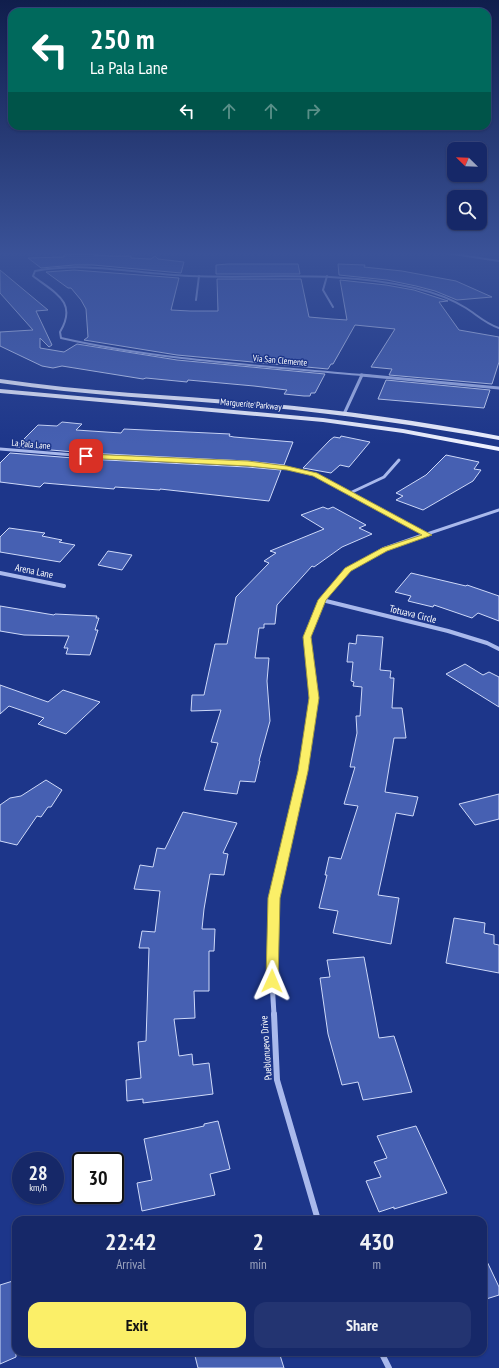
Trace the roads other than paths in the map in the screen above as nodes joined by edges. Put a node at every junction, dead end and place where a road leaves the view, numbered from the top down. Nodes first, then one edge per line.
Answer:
1 (67, 317) edge
2 (477, 317) edge
3 (499, 328) edge
4 (362, 375) junction
5 (0, 382) edge
6 (499, 388) edge
7 (0, 391) edge
8 (344, 414) junction
9 (340, 422) junction
10 (499, 438) edge
11 (0, 449) edge
12 (499, 449) edge
13 (399, 460) dead end
14 (350, 493) junction
15 (499, 510) edge
16 (428, 535) junction
17 (0, 573) edge
18 (64, 586) dead end
19 (322, 600) junction
20 (499, 649) edge
21 (317, 1216) edge
22 (383, 1356) edge
23 (389, 1368) edge

1 - 4 street, Via San Clemente
2 - 3 street
4 - 6 street, Via San Clemente
4 - 8 street
5 - 8 main road, Marguerite Parkway
7 - 9 main road, Marguerite Parkway
8 - 9 main road
8 - 10 main road, Marguerite Parkway
9 - 12 main road, Marguerite Parkway
11 - 14 street, La Pala Lane
13 - 14 street
14 - 16 street, La Pala Lane
15 - 16 street, Pueblonuevo Drive
16 - 19 street, Pueblonuevo Drive
17 - 18 street, Arena Lane
19 - 20 street, Totuava Circle
19 - 21 street, Pueblonuevo Drive
22 - 23 street

